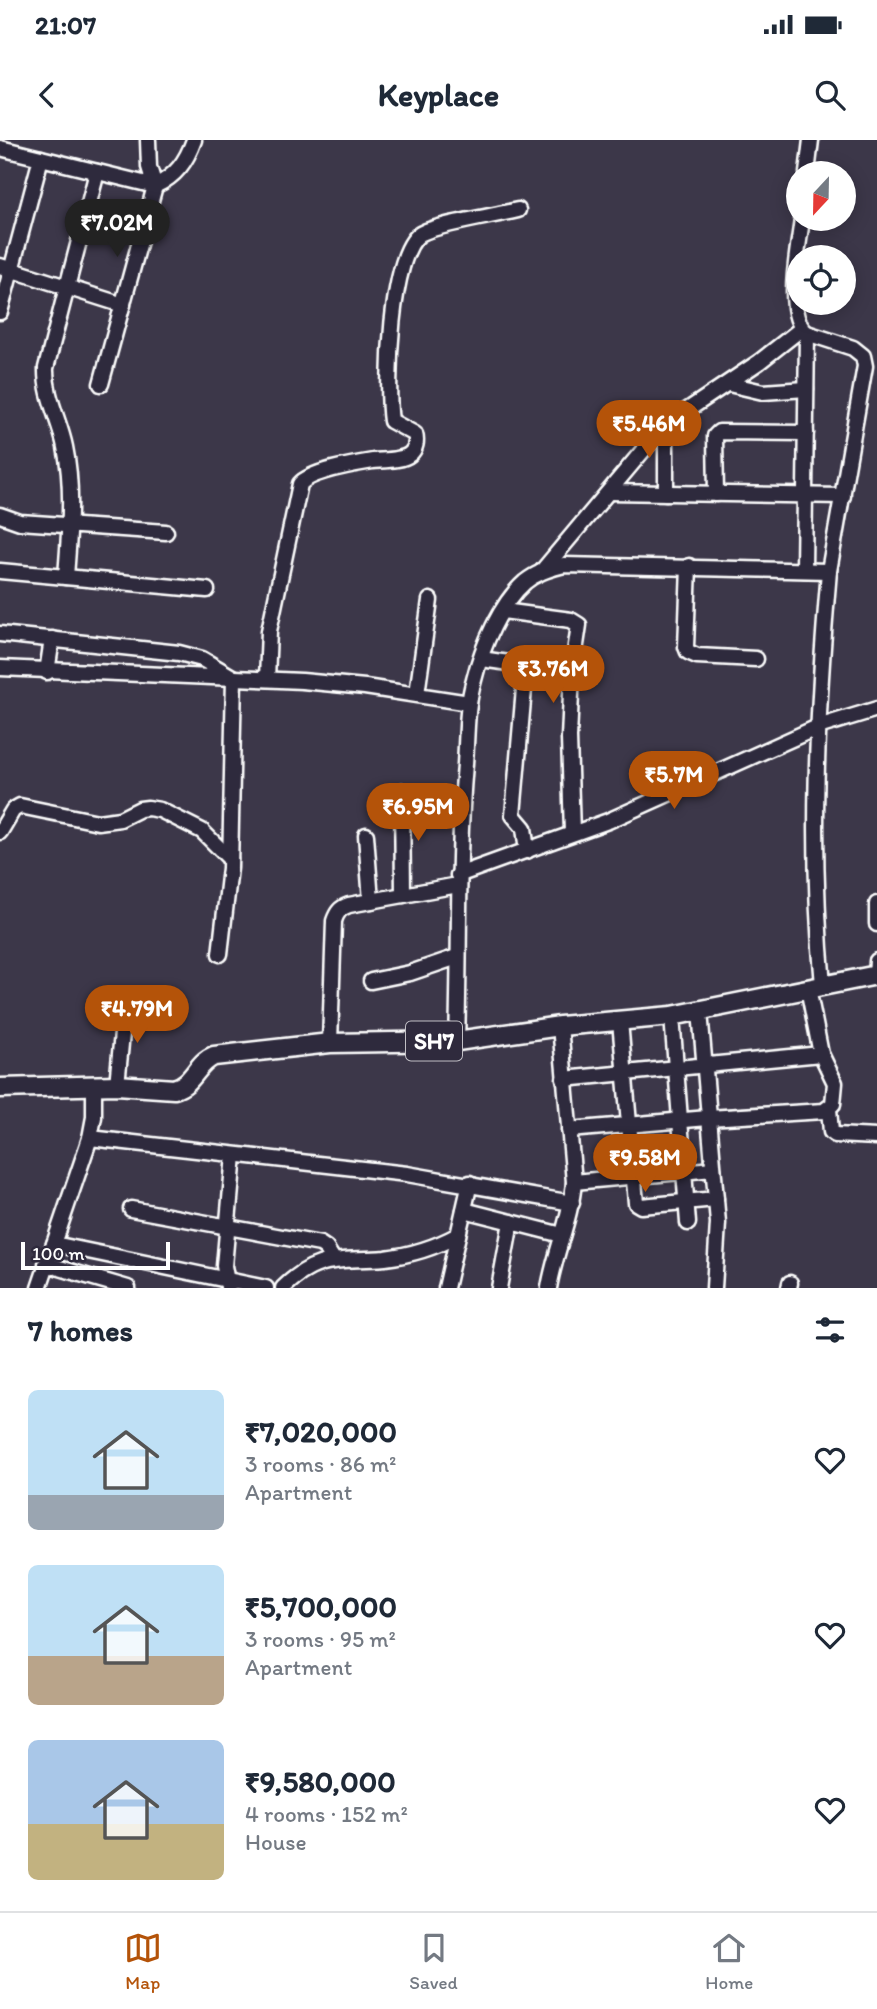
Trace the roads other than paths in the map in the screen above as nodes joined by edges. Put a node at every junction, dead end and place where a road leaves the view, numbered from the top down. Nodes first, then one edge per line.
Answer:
1 (148, 140) edge
2 (194, 140) edge
3 (811, 140) edge
4 (0, 148) edge
5 (41, 158) junction
6 (808, 161) edge
7 (97, 172) junction
8 (155, 186) junction
9 (519, 210) dead end
10 (801, 231) edge
11 (6, 267) edge
12 (67, 287) junction
13 (123, 305) junction
14 (0, 312) edge
15 (804, 331) junction
16 (101, 384) dead end
17 (729, 384) junction
18 (806, 389) junction
19 (666, 428) junction
20 (806, 433) junction
21 (609, 492) junction
22 (666, 493) junction
23 (716, 494) junction
24 (804, 495) junction
25 (843, 496) junction
26 (0, 515) edge
27 (70, 525) junction
28 (166, 533) dead end
29 (689, 566) junction
30 (804, 570) junction
31 (829, 570) junction
32 (0, 571) edge
33 (542, 571) junction
34 (66, 577) junction
35 (207, 590) dead end
36 (430, 600) dead end
37 (503, 611) junction
38 (0, 634) edge
39 (52, 639) junction
40 (481, 659) junction
41 (756, 659) dead end
42 (526, 666) junction
43 (0, 668) edge
44 (47, 672) junction
45 (572, 672) junction
46 (234, 678) junction
47 (267, 679) junction
48 (417, 694) junction
49 (469, 703) junction
50 (877, 709) edge
51 (818, 727) junction
52 (402, 791) dead end
53 (0, 832) edge
54 (572, 833) junction
55 (366, 835) dead end
56 (527, 851) junction
57 (230, 859) junction
58 (458, 880) junction
59 (403, 895) junction
60 (371, 901) junction
61 (877, 904) edge
62 (877, 924) edge
63 (220, 954) dead end
64 (457, 957) junction
65 (876, 971) edge
66 (371, 981) dead end
67 (816, 987) junction
68 (125, 1002) dead end
69 (699, 1012) junction
70 (672, 1016) junction
71 (620, 1021) junction
72 (559, 1026) junction
73 (457, 1041) junction
74 (330, 1043) junction
75 (821, 1054) junction
76 (706, 1066) junction
77 (676, 1068) junction
78 (624, 1074) junction
79 (564, 1079) junction
80 (94, 1085) junction
81 (117, 1085) junction
82 (0, 1088) edge
83 (829, 1109) junction
84 (708, 1118) junction
85 (681, 1120) junction
86 (628, 1124) junction
87 (569, 1130) junction
88 (90, 1138) junction
89 (877, 1138) edge
90 (234, 1155) junction
91 (713, 1170) junction
92 (684, 1172) junction
93 (633, 1177) junction
94 (574, 1182) junction
95 (470, 1183) junction
96 (716, 1199) junction
97 (686, 1202) junction
98 (572, 1203) junction
99 (131, 1209) dead end
100 (464, 1210) junction
101 (511, 1222) junction
102 (688, 1223) dead end
103 (229, 1226) junction
104 (562, 1235) junction
105 (458, 1236) junction
106 (54, 1244) junction
107 (333, 1259) junction
108 (46, 1264) junction
109 (227, 1284) edge
110 (38, 1288) edge
111 (128, 1288) edge
112 (266, 1288) edge
113 (284, 1288) edge
114 (446, 1288) edge
115 (499, 1288) edge
116 (549, 1288) edge
117 (714, 1288) edge

1 - 8 street
2 - 8 street
3 - 6 street
4 - 5 street
5 - 7 street
5 - 11 street
7 - 8 street
7 - 12 street
8 - 13 street
9 - 47 street
10 - 15 street
11 - 12 street
11 - 14 street
12 - 13 street
12 - 27 street
13 - 16 street
15 - 17 street
15 - 18 street
15 - 25 street
17 - 18 street
17 - 19 street
18 - 20 street
19 - 21 street
19 - 22 street
20 - 23 street
20 - 24 street
21 - 22 street
21 - 33 street
22 - 23 street
23 - 24 street
24 - 25 street
24 - 30 street
25 - 31 street
26 - 27 street
27 - 28 street
27 - 34 street
29 - 30 street
29 - 33 street
29 - 41 street
30 - 31 street
31 - 51 street
32 - 34 street
33 - 37 street
34 - 35 street
36 - 48 street
37 - 40 street
37 - 45 street
38 - 39 street
39 - 44 street
39 - 46 street
40 - 42 street
40 - 49 street
42 - 45 street
42 - 56 street
43 - 44 street
44 - 46 street
45 - 54 street
46 - 47 street
46 - 57 street
47 - 48 street
48 - 49 street
49 - 58 street
50 - 51 street
51 - 54 street
51 - 67 street
52 - 59 street
53 - 57 street
54 - 56 street
55 - 60 street
56 - 58 street
57 - 63 street
58 - 59 street
58 - 64 street
59 - 60 street
60 - 74 street
61 - 62 street
64 - 66 street
64 - 73 street
65 - 67 main road, SH7
67 - 69 main road, SH7
67 - 75 street
68 - 81 street
69 - 70 main road, SH7
69 - 76 street
70 - 71 main road, SH7
70 - 77 street
71 - 72 main road, SH7
71 - 78 street
72 - 73 main road, SH7
72 - 79 street
73 - 74 main road, SH7
74 - 81 main road, SH7
75 - 76 street
75 - 83 street
76 - 77 street
76 - 84 street
77 - 78 street
77 - 85 street
78 - 79 street
78 - 86 street
79 - 87 street
80 - 81 main road, SH7
80 - 82 main road, SH7
80 - 88 street
83 - 84 street
83 - 89 street
84 - 85 street
84 - 91 street
85 - 86 street
85 - 92 street
86 - 87 street
86 - 93 street
87 - 94 street
88 - 90 street
88 - 106 street
90 - 95 street
90 - 103 street
91 - 92 street
91 - 96 street
92 - 93 street
92 - 97 street
93 - 94 street
93 - 97 street
94 - 98 street
95 - 98 street
95 - 100 street
96 - 97 street
96 - 117 street
97 - 102 street
98 - 104 street
99 - 103 street
100 - 101 street
100 - 105 street
101 - 104 street
101 - 115 street
103 - 107 street
103 - 109 street
104 - 116 street
105 - 107 street
105 - 114 street
106 - 108 street
106 - 109 street
107 - 113 street
108 - 110 street
108 - 111 street
109 - 112 street

